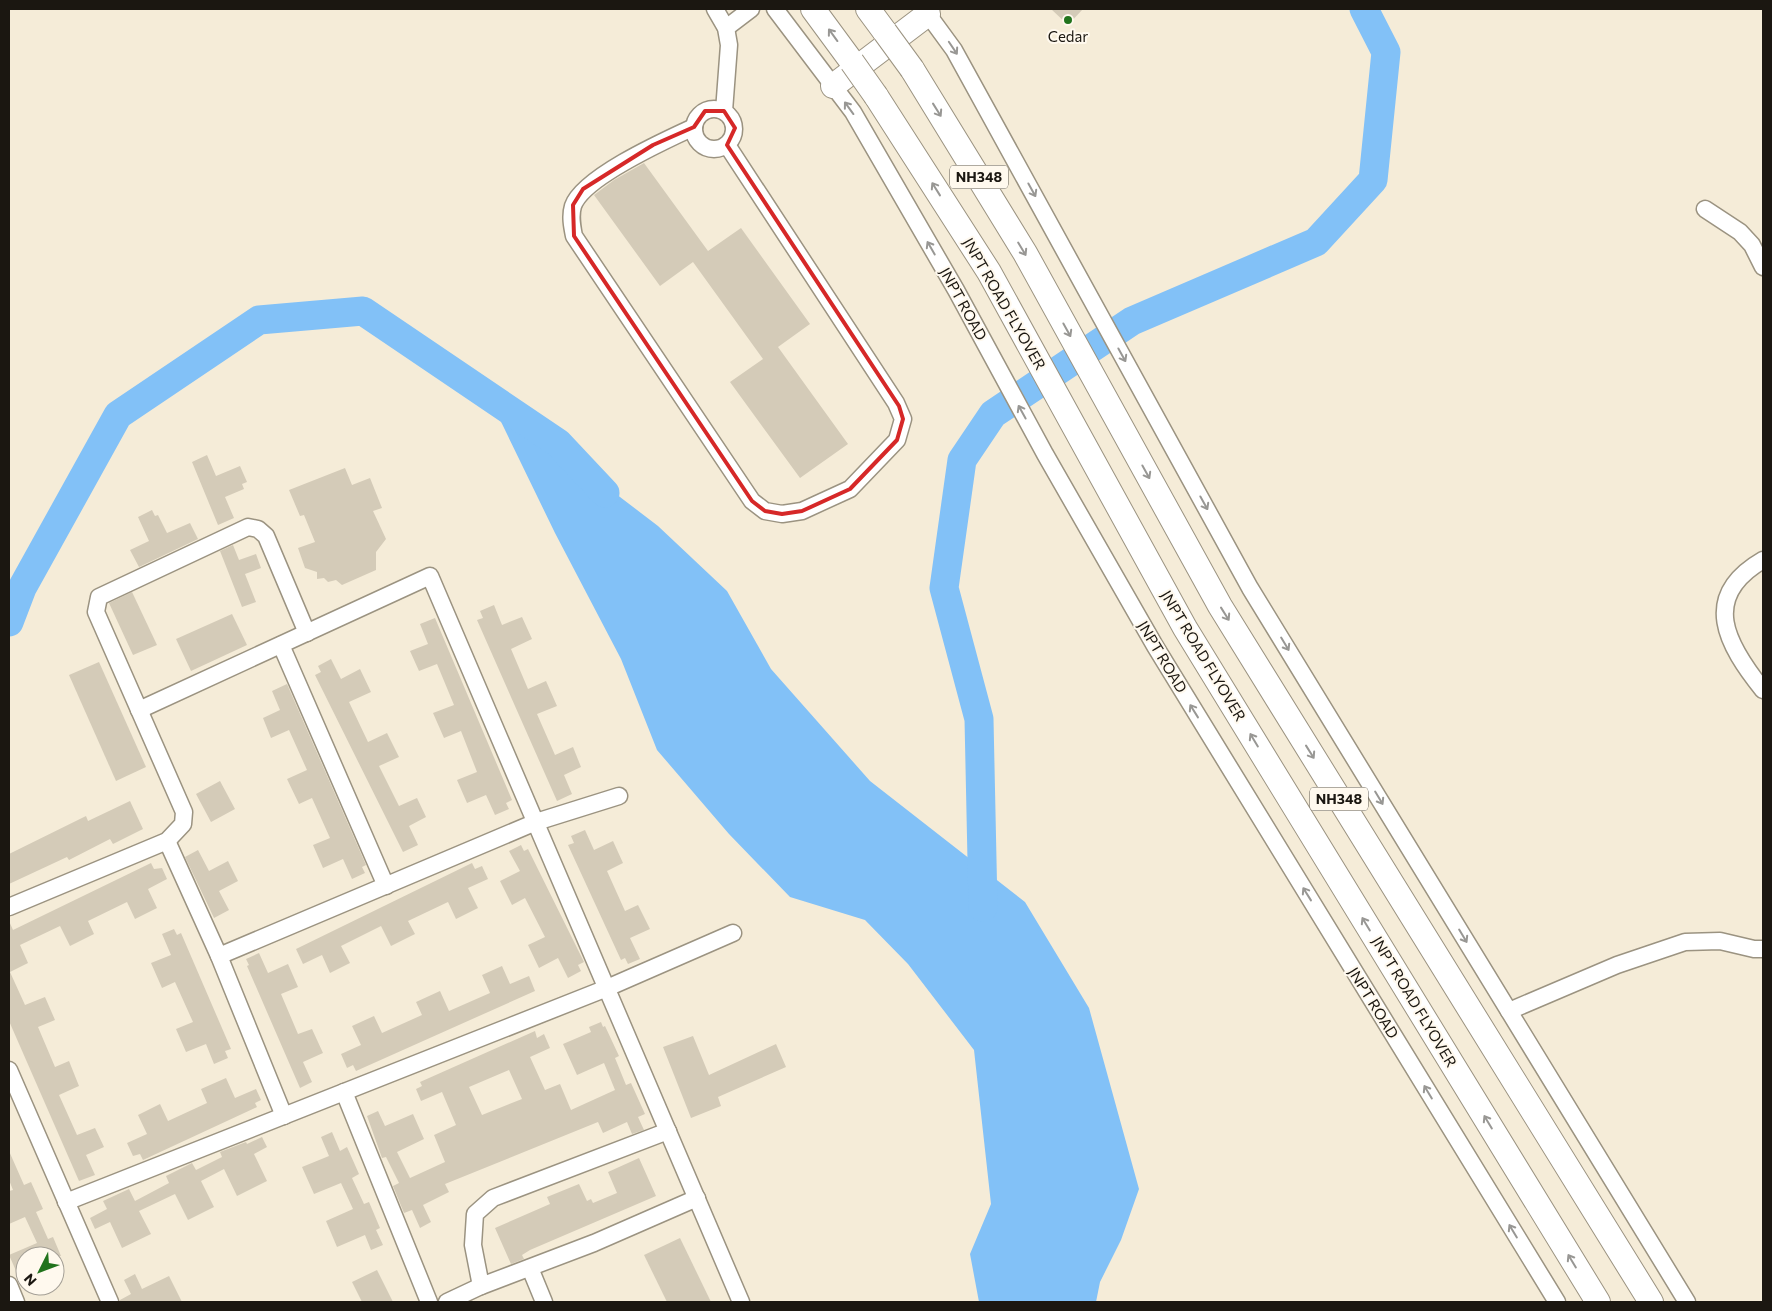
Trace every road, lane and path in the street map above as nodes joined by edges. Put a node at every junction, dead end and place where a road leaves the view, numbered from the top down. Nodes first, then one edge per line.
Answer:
1 (715, 9) edge
2 (751, 9) edge
3 (775, 9) edge
4 (813, 9) edge
5 (868, 9) edge
6 (926, 11) edge
7 (726, 28) junction
8 (833, 86) junction
9 (724, 111) junction
10 (694, 127) junction
11 (727, 146) junction
12 (1705, 210) dead end
13 (1763, 267) edge
14 (1763, 560) edge
15 (307, 632) junction
16 (281, 644) junction
17 (1763, 690) edge
18 (139, 710) junction
19 (618, 796) dead end
20 (536, 822) junction
21 (167, 840) junction
22 (386, 886) junction
23 (9, 907) edge
24 (733, 933) dead end
25 (1763, 949) edge
26 (219, 956) junction
27 (607, 988) junction
28 (1509, 1011) junction
29 (9, 1070) edge
30 (344, 1092) junction
31 (284, 1116) junction
32 (668, 1131) junction
33 (697, 1198) junction
34 (66, 1202) junction
35 (530, 1268) junction
36 (9, 1285) edge
37 (481, 1286) junction
38 (16, 1302) edge
39 (110, 1302) edge
40 (429, 1302) edge
41 (447, 1302) edge
42 (544, 1302) edge
43 (741, 1302) edge
44 (1557, 1302) edge
45 (1598, 1302) edge
46 (1650, 1302) edge
47 (1687, 1302) edge

1 - 7 street
2 - 7 street
3 - 8 street, JNPT ROAD
45 -> 4 highway, JNPT ROAD FLYOVER / NH348, bridge
5 -> 46 highway, NH348, bridge
6 - 8 highway
6 -> 28 street
7 - 9 street
44 -> 8 street, JNPT ROAD
9 - 10 street
9 - 11 street
10 - 11 street
10 - 11 street
12 - 13 street
14 - 17 street
15 - 16 street
15 - 18 street
15 - 20 street
16 - 18 street
16 - 22 street
18 - 21 street
19 - 20 street
20 - 22 street
20 - 27 street
21 - 23 street
21 - 26 street
22 - 26 street
24 - 27 street
25 - 28 street
26 - 31 street
27 - 30 street
27 - 32 street
28 - 47 street
29 - 34 street
30 - 31 street
30 - 40 street
31 - 34 street
32 - 33 street
32 - 37 street
33 - 35 street
33 - 43 street
34 - 39 street
35 - 37 street
35 - 42 street
36 - 38 street
37 - 41 street

